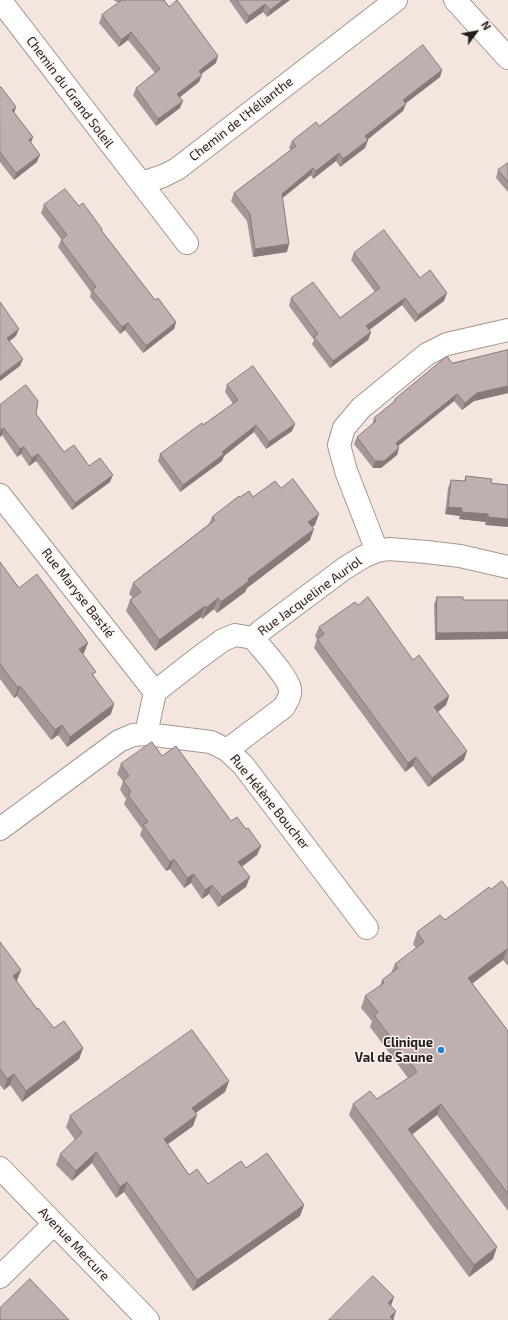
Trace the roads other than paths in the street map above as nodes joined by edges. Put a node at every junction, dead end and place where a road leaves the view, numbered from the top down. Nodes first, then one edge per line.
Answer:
1 (0, 0) edge
2 (396, 0) edge
3 (455, 0) edge
4 (508, 58) edge
5 (142, 183) junction
6 (187, 243) dead end
7 (508, 330) edge
8 (0, 495) edge
9 (377, 551) junction
10 (508, 567) edge
11 (253, 638) junction
12 (155, 692) junction
13 (146, 734) junction
14 (227, 750) junction
15 (0, 829) edge
16 (367, 928) dead end
17 (0, 1168) edge
18 (54, 1224) junction
19 (0, 1277) edge
20 (148, 1320) edge

1 - 5 street, Chemin du Grand Soleil
2 - 5 street, Chemin de l'Hélianthe
3 - 4 street
5 - 6 street
7 - 9 street
8 - 12 street, Rue Maryse Bastié
9 - 10 street, Rue Jacqueline Auriol
9 - 11 street, Rue Jacqueline Auriol
11 - 12 street
11 - 14 street
12 - 13 street
13 - 14 street, Rue Hélène Boucher
13 - 15 street, Rue Hélène Boucher
14 - 16 street, Rue Hélène Boucher
17 - 18 street, Avenue Mercure
18 - 19 street
18 - 20 street, Avenue Mercure

